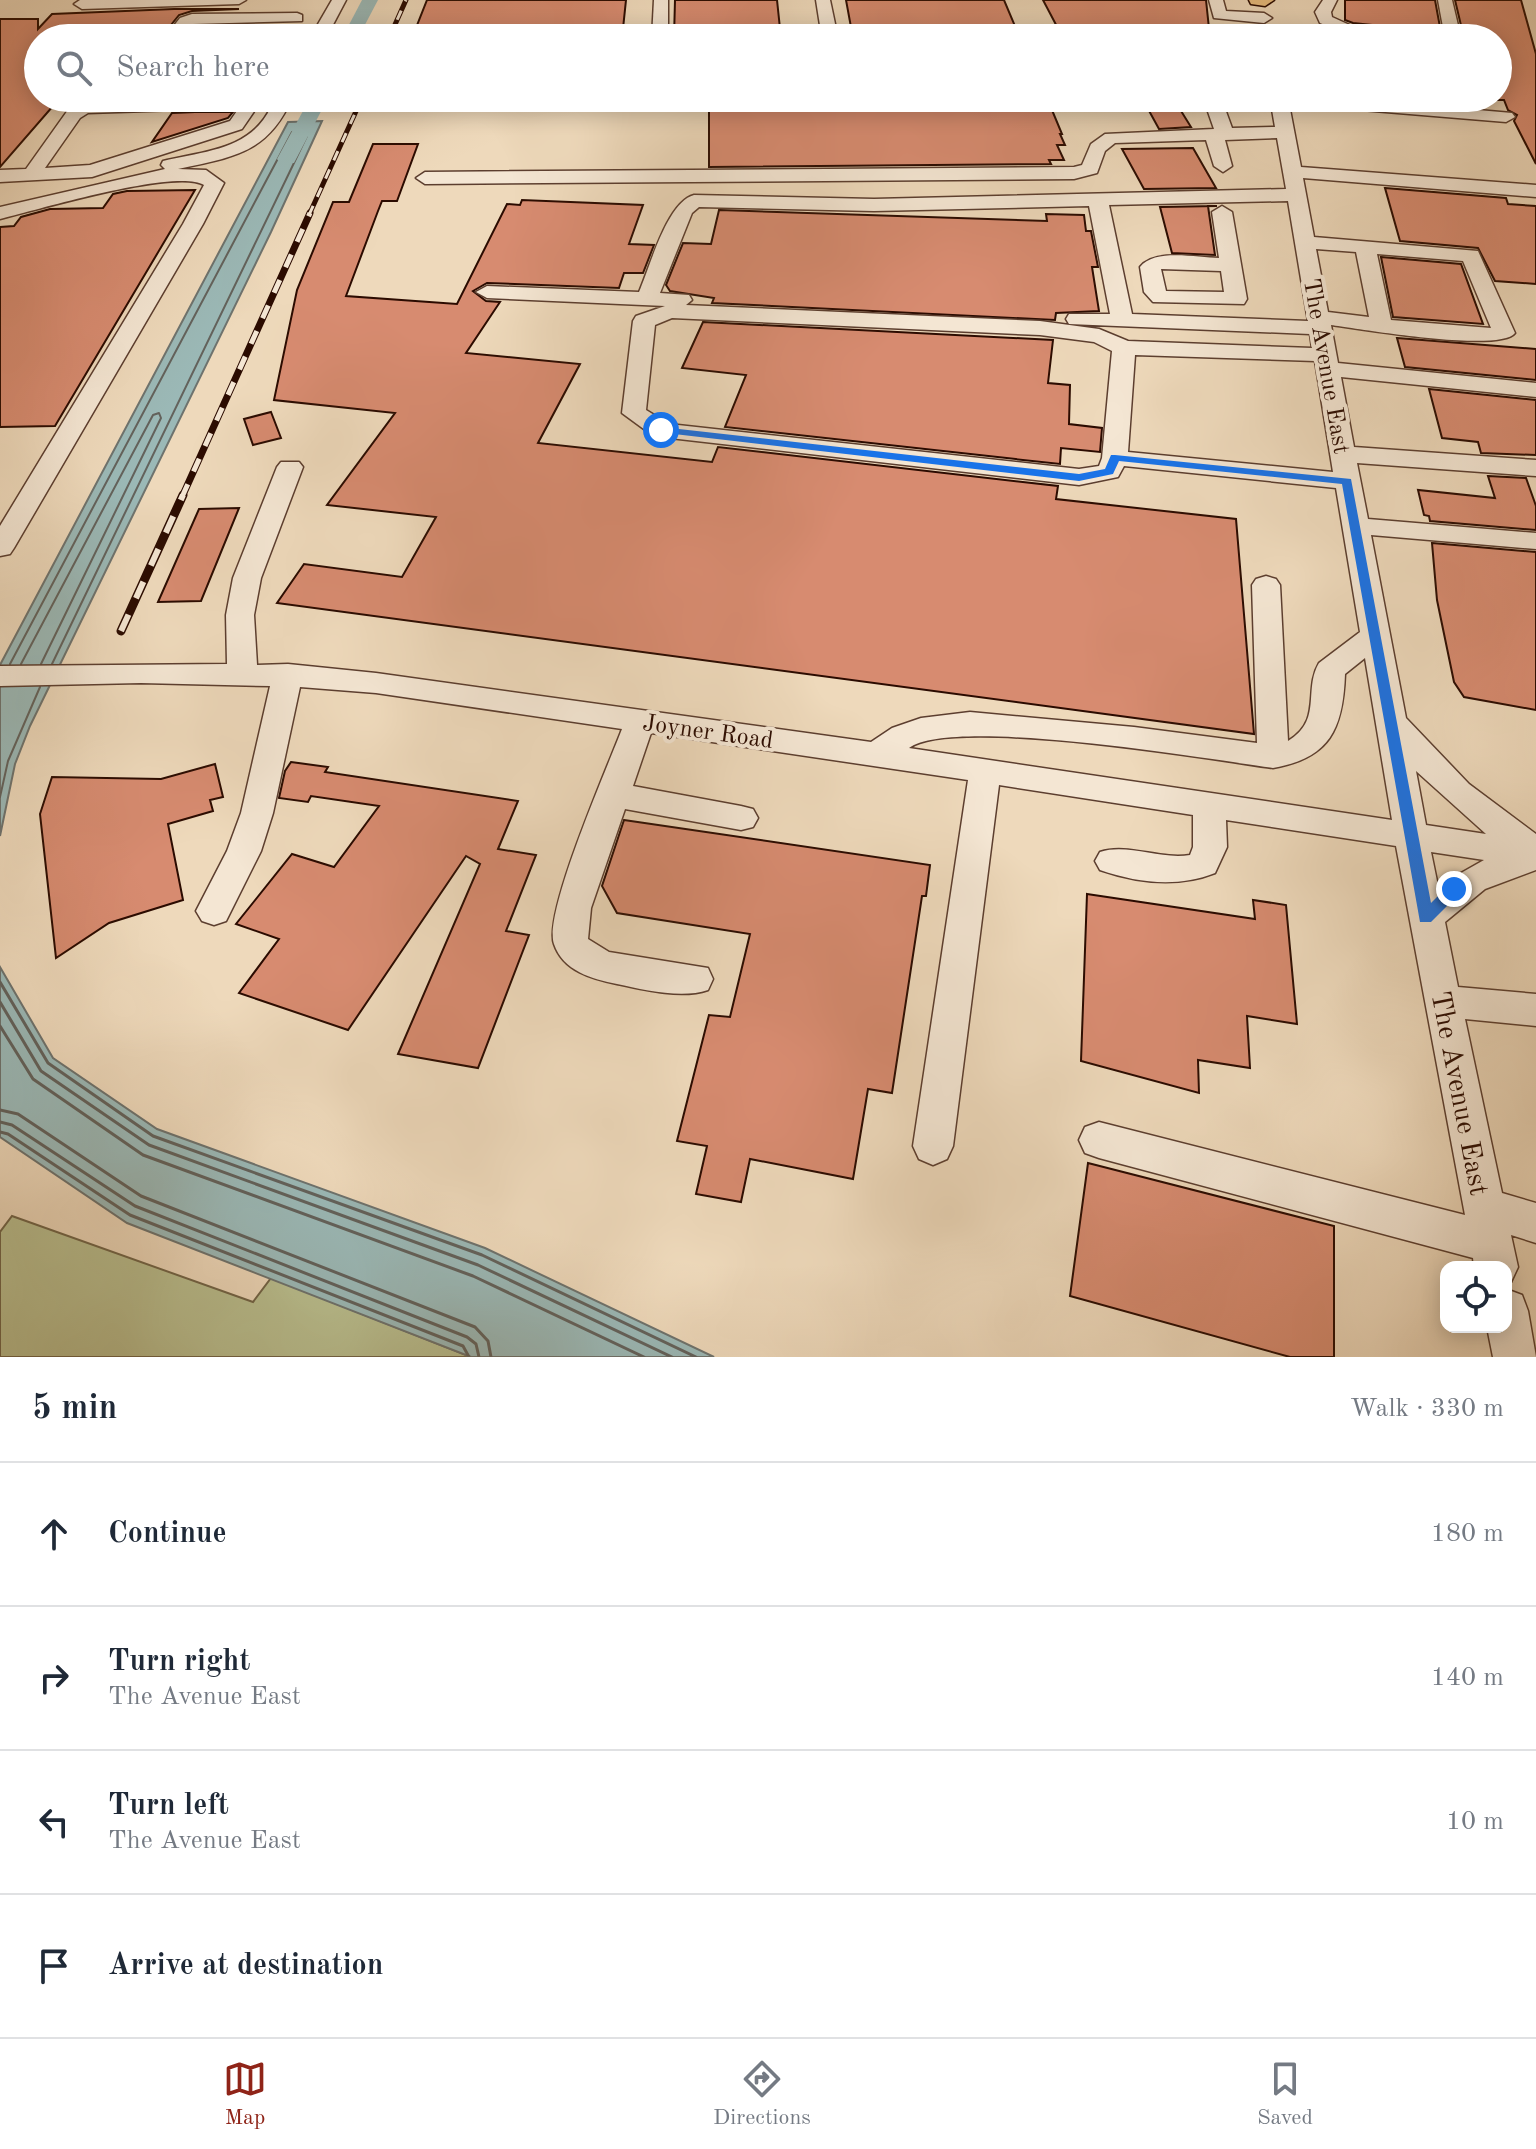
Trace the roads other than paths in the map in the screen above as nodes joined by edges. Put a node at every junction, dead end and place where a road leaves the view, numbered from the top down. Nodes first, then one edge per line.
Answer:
1 (239, 0) edge
2 (307, 0) edge
3 (339, 0) edge
4 (661, 0) edge
5 (823, 0) edge
6 (1216, 0) edge
7 (1330, 0) edge
8 (1445, 0) edge
9 (82, 4) dead end
10 (1262, 4) edge
11 (297, 18) junction
12 (183, 24) edge
13 (293, 24) edge
14 (326, 24) edge
15 (660, 24) edge
16 (827, 24) edge
17 (1266, 24) edge
18 (1335, 24) edge
19 (1450, 24) edge
20 (78, 112) edge
21 (246, 112) edge
22 (276, 112) edge
23 (1216, 112) edge
24 (1281, 112) edge
25 (1446, 112) edge
26 (1506, 117) dead end
27 (1285, 132) junction
28 (1220, 135) junction
29 (1223, 166) dead end
30 (31, 175) junction
31 (0, 176) edge
32 (425, 178) dead end
33 (1294, 183) junction
34 (1536, 191) edge
35 (0, 199) edge
36 (1098, 200) junction
37 (1222, 212) dead end
38 (0, 213) edge
39 (1304, 242) junction
40 (1365, 246) junction
41 (1229, 265) junction
42 (487, 292) dead end
43 (647, 299) junction
44 (1195, 300) junction
45 (1122, 321) junction
46 (1197, 323) junction
47 (1319, 323) junction
48 (1381, 324) junction
49 (1124, 348) junction
50 (1326, 362) junction
51 (1536, 390) edge
52 (1342, 454) junction
53 (1115, 458) junction
54 (290, 467) dead end
55 (1536, 468) edge
56 (1347, 481) junction
57 (8, 519) edge
58 (1355, 526) junction
59 (1536, 541) edge
60 (0, 548) edge
61 (1266, 585) dead end
62 (1375, 635) junction
63 (242, 674) junction
64 (288, 674) junction
65 (0, 676) edge
66 (640, 721) junction
67 (1390, 721) junction
68 (876, 755) junction
69 (1273, 757) junction
70 (985, 771) junction
71 (613, 795) junction
72 (1209, 806) junction
73 (741, 818) dead end
74 (1411, 837) junction
75 (1536, 855) edge
76 (1112, 861) dead end
77 (214, 911) dead end
78 (1426, 918) junction
79 (695, 979) dead end
80 (1442, 1001) junction
81 (1536, 1010) edge
82 (1099, 1140) dead end
83 (933, 1146) dead end
84 (1536, 1223) edge
85 (1490, 1239) edge
86 (1511, 1333) edge
87 (1516, 1357) edge

1 - 9 street
2 - 11 street
3 - 14 street
4 - 15 street
5 - 16 street
6 - 10 street
7 - 18 street
8 - 19 street
10 - 17 street
11 - 12 street
11 - 13 street
20 - 30 street
21 - 30 street
22 - 35 street
23 - 28 street
24 - 27 street, The Avenue East
25 - 26 street
27 - 28 street
27 - 33 street, The Avenue East
28 - 29 street
28 - 32 street
30 - 31 street
33 - 34 street
33 - 36 street
33 - 39 street, The Avenue East
36 - 43 street
36 - 45 street
37 - 41 street
38 - 57 street
39 - 40 street
39 - 47 street, The Avenue East
40 - 48 street
40 - 48 street
41 - 44 street
41 - 44 street
42 - 43 street
43 - 45 street
44 - 46 street
45 - 46 street
46 - 47 street
47 - 48 street
47 - 50 street, The Avenue East
49 - 50 street
49 - 53 street
49 - 53 street
50 - 51 street
50 - 52 street, The Avenue East
52 - 55 street
52 - 56 street, The Avenue East
53 - 56 street
54 - 63 street
56 - 58 street, The Avenue East
57 - 60 street
58 - 59 street
58 - 62 street, The Avenue East
61 - 69 street
62 - 67 street, The Avenue East
62 - 69 street
63 - 64 street, Joyner Road
63 - 65 street, Joyner Road
64 - 66 street, Joyner Road
64 - 77 street
66 - 68 street, Joyner Road
66 - 71 street
67 - 74 street, The Avenue East
67 - 75 street
68 - 69 street
68 - 70 street, Joyner Road
70 - 72 street, Joyner Road
70 - 83 street
71 - 73 street
71 - 79 street
72 - 74 street, Joyner Road
72 - 76 street
74 - 75 street, Joyner Road
74 - 78 street, The Avenue East
75 - 78 street
78 - 80 street, The Avenue East
80 - 81 street
80 - 85 street, The Avenue East
82 - 85 street
84 - 85 street
86 - 87 street

